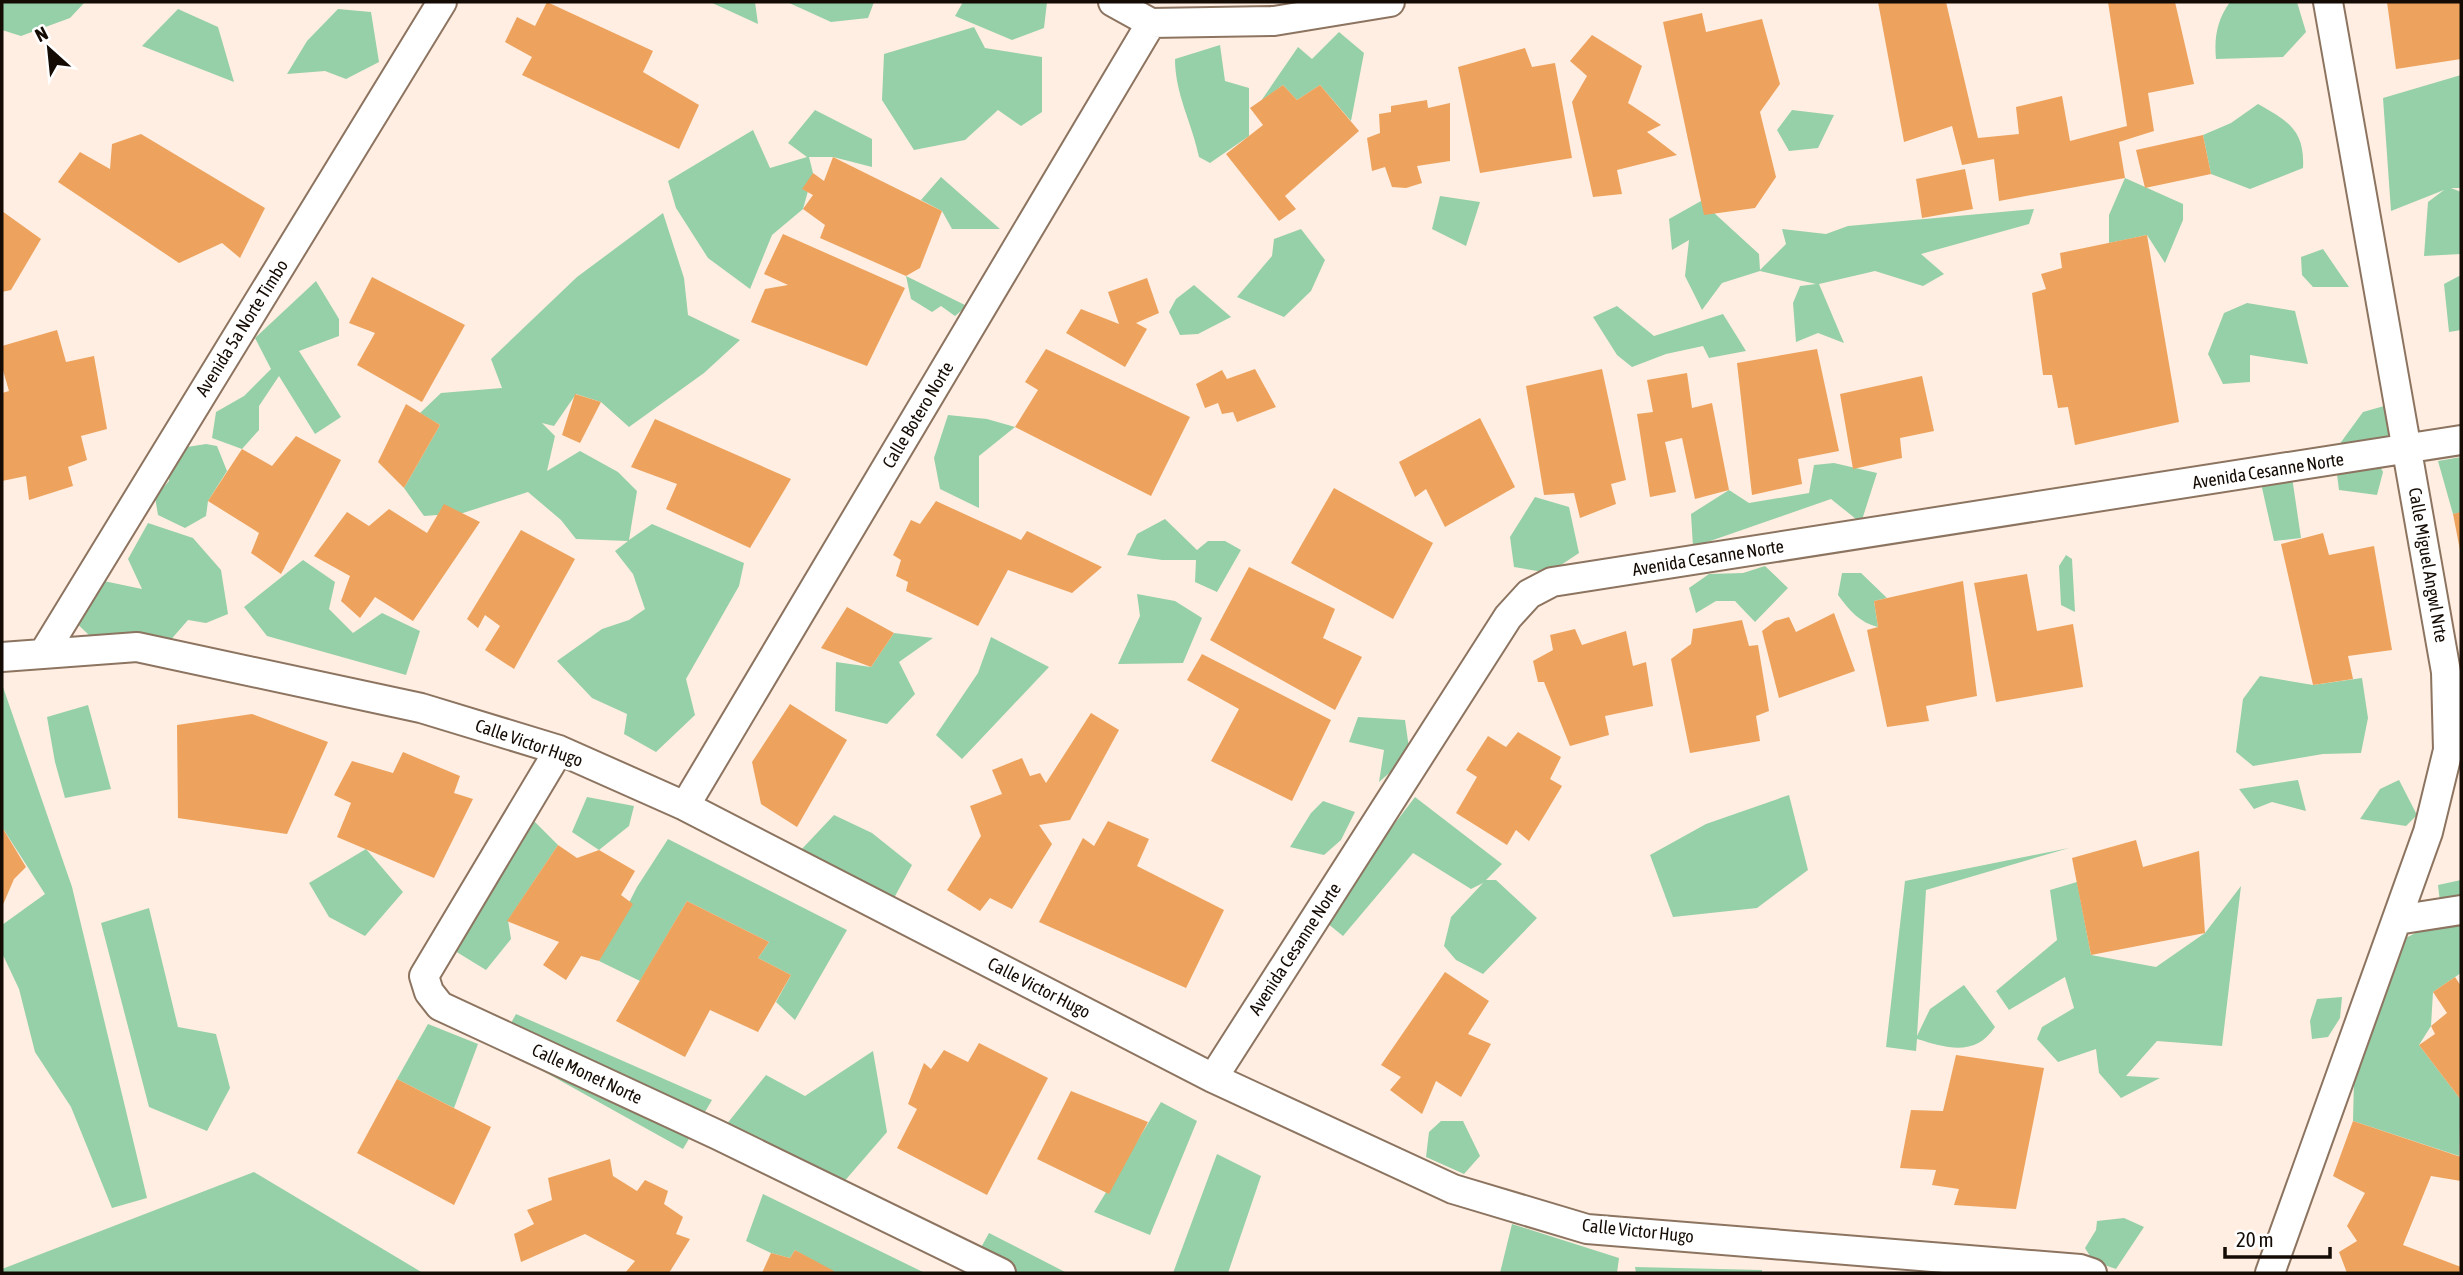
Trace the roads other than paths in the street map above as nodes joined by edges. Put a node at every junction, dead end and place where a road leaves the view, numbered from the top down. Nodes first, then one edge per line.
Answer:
1 (442, 2) edge
2 (1113, 2) edge
3 (1390, 2) edge
4 (2328, 2) edge
5 (1151, 23) junction
6 (2461, 440) edge
7 (2408, 449) junction
8 (43, 654) junction
9 (2, 657) edge
10 (559, 751) junction
11 (685, 806) junction
12 (2461, 910) edge
13 (2397, 920) junction
14 (1213, 1078) junction
15 (1001, 1273) edge
16 (2092, 1273) edge
17 (2270, 1273) edge

1 - 8 street, Avenida 5a Norte Timbo
2 - 5 street
3 - 5 street
4 - 7 street, Calle Miguel Angwl Nrte
5 - 11 street, Calle Botero Norte
6 - 7 street, Avenida Cesanne Norte
7 - 13 street, Calle Miguel Angwl Nrte
7 - 14 street, Avenida Cesanne Norte
8 - 9 street, Calle Victor Hugo
8 - 10 street, Calle Victor Hugo
10 - 11 street, Calle Victor Hugo
10 - 15 street, Calle Monet Norte
11 - 14 street, Calle Victor Hugo
12 - 13 street
13 - 17 street, Calle Miguel Angwl Nrte
14 - 16 street, Calle Victor Hugo

